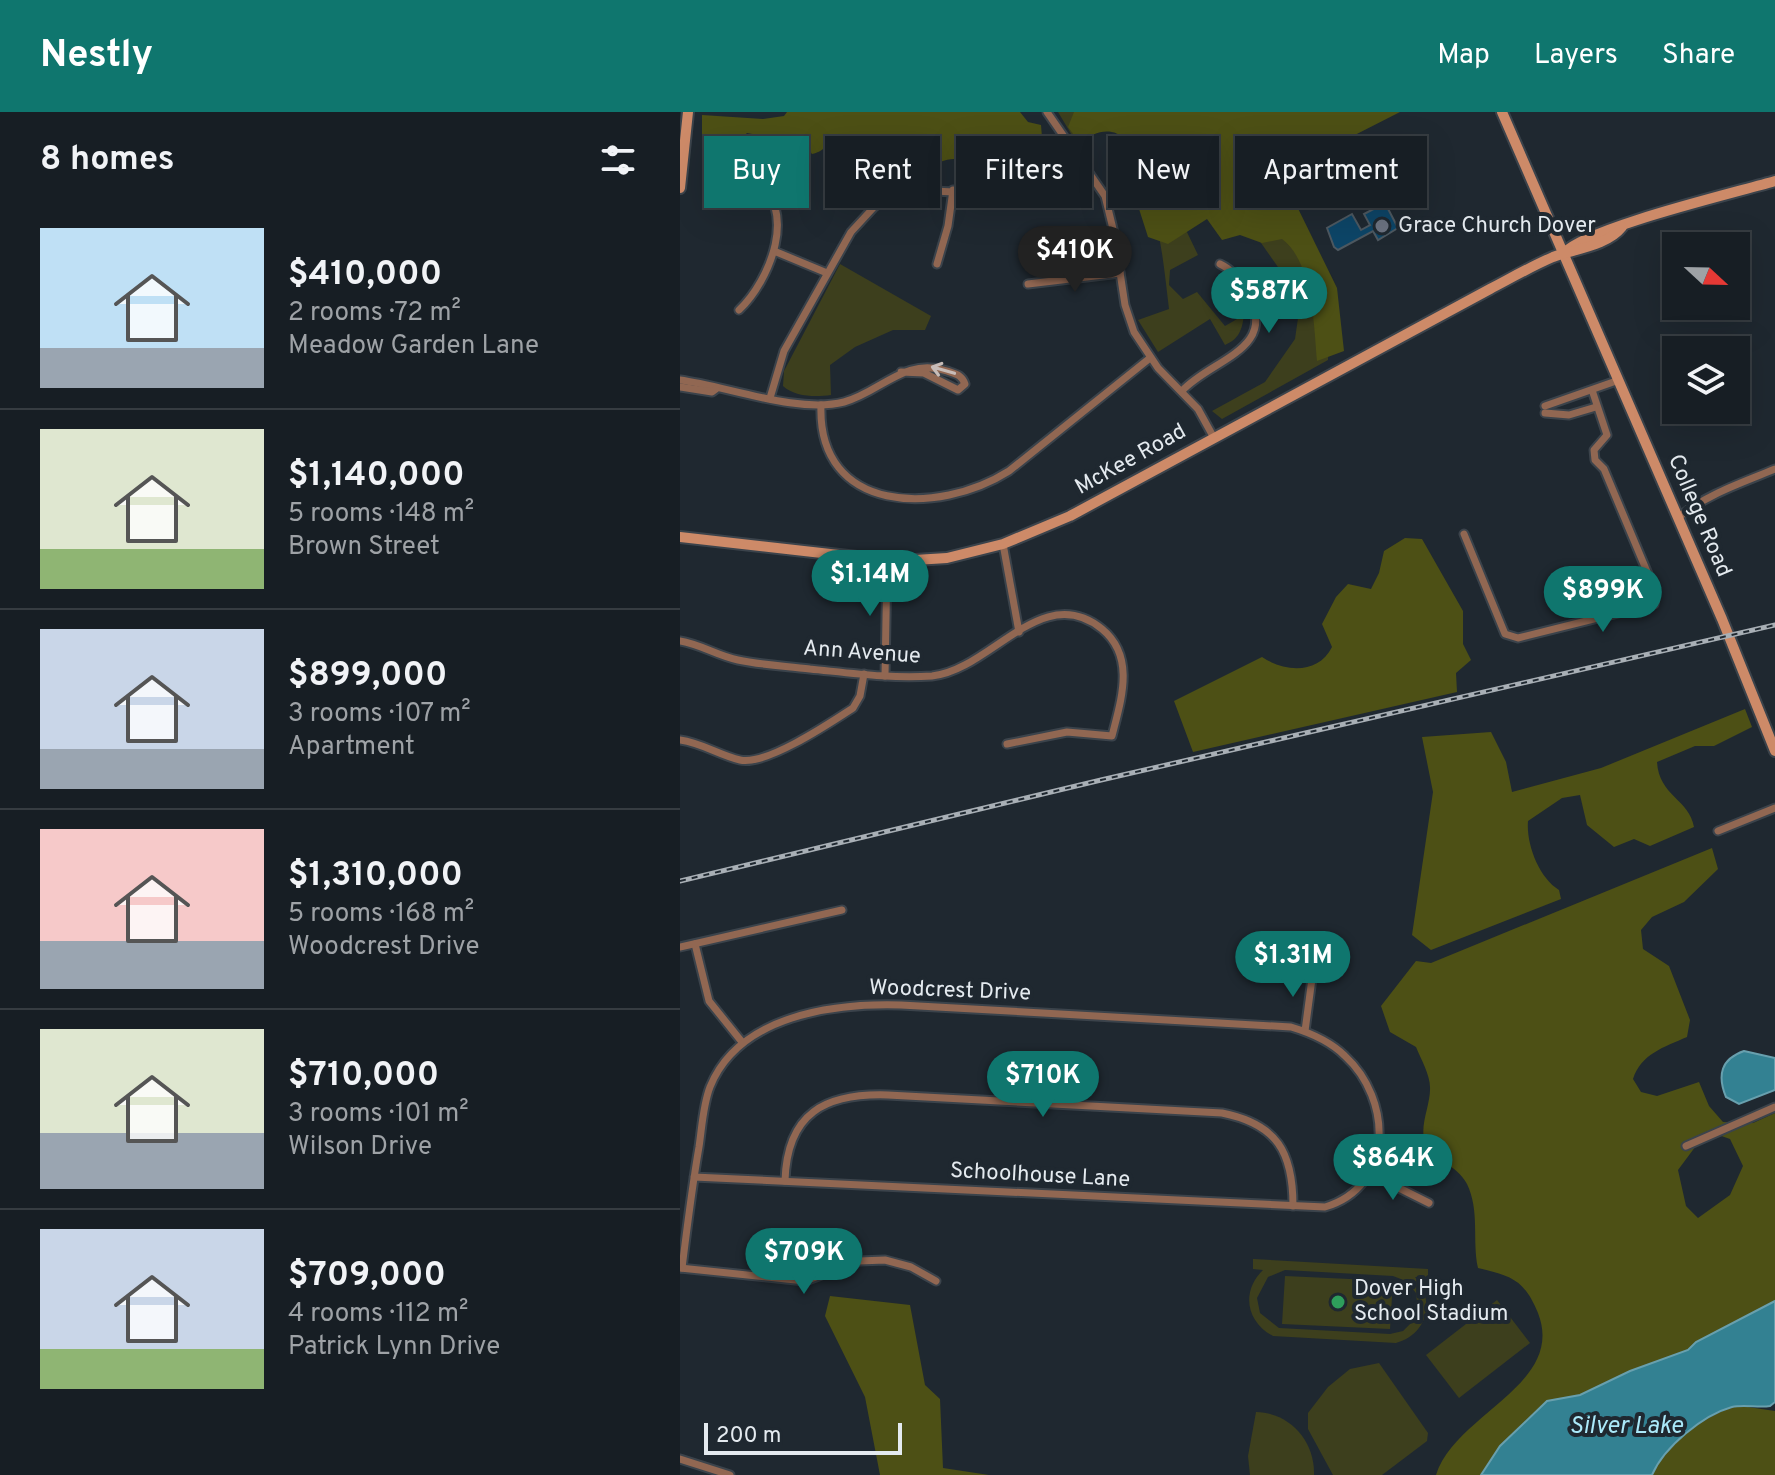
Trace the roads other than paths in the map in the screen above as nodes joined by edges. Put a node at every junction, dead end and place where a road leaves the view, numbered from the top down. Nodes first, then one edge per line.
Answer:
1 (688, 112) edge
2 (1047, 112) edge
3 (1502, 112) edge
4 (1063, 136) edge
5 (1092, 177) edge
6 (1775, 181) edge
7 (680, 188) edge
8 (940, 190) edge
9 (953, 190) junction
10 (956, 190) edge
11 (774, 208) edge
12 (873, 208) edge
13 (774, 251) junction
14 (1564, 253) junction
15 (937, 264) dead end
16 (1220, 264) dead end
17 (827, 273) junction
18 (1120, 273) junction
19 (1028, 284) dead end
20 (739, 310) dead end
21 (1150, 358) junction
22 (901, 372) junction
23 (1619, 380) junction
24 (682, 382) edge
25 (1592, 390) junction
26 (1182, 391) junction
27 (770, 398) junction
28 (821, 405) junction
29 (1596, 407) junction
30 (1214, 438) junction
31 (1775, 469) edge
32 (1679, 517) junction
33 (1464, 534) dead end
34 (680, 537) edge
35 (1003, 544) junction
36 (887, 560) junction
37 (1019, 632) junction
38 (680, 641) edge
39 (864, 674) junction
40 (885, 676) junction
41 (680, 740) edge
42 (1007, 744) dead end
43 (1775, 751) edge
44 (1775, 808) edge
45 (1718, 831) dead end
46 (842, 910) dead end
47 (695, 944) junction
48 (680, 947) edge
49 (1313, 971) dead end
50 (1305, 1031) junction
51 (742, 1042) junction
52 (1775, 1107) edge
53 (1686, 1146) dead end
54 (1371, 1174) junction
55 (694, 1177) junction
56 (785, 1181) junction
57 (1429, 1203) dead end
58 (1293, 1206) junction
59 (681, 1268) edge
60 (936, 1281) dead end
61 (680, 1459) edge
62 (730, 1475) edge

1 - 7 main road
2 - 4 street
3 - 14 main road, College Road
5 - 18 street
6 - 14 main road, McKee Road
8 - 9 street
9 - 10 street
9 - 15 street
11 - 13 street
12 - 17 street
13 - 17 street
13 - 20 street
14 - 23 main road, College Road
14 - 30 main road, McKee Road
16 - 26 street
17 - 27 street
18 - 19 street
18 - 21 street
21 - 26 street
21 - 28 street
22 -> 22 street
22 - 28 street
23 - 25 street
23 - 32 main road, College Road
24 - 27 street
25 - 29 street
25 - 29 street
26 - 30 street
27 - 28 street
29 - 33 street
30 - 35 main road, McKee Road
31 - 32 street
32 - 43 main road, College Road
34 - 36 main road, McKee Road
35 - 36 main road, McKee Road
35 - 37 street
36 - 40 street
37 - 40 street, Ann Avenue
37 - 42 street, Ann Avenue
38 - 39 street, Ann Avenue
39 - 40 street, Ann Avenue
39 - 41 street
44 - 45 street
46 - 47 street
47 - 48 street
47 - 51 street
49 - 50 street
50 - 51 street, Woodcrest Drive
50 - 54 street, Woodcrest Drive
51 - 55 street, Woodcrest Drive
52 - 53 street
54 - 57 street
54 - 58 street, Schoolhouse Lane
55 - 56 street, Schoolhouse Lane
55 - 59 street, Woodcrest Drive
56 - 58 street, Schoolhouse Lane
56 - 58 street
59 - 60 street
61 - 62 street

